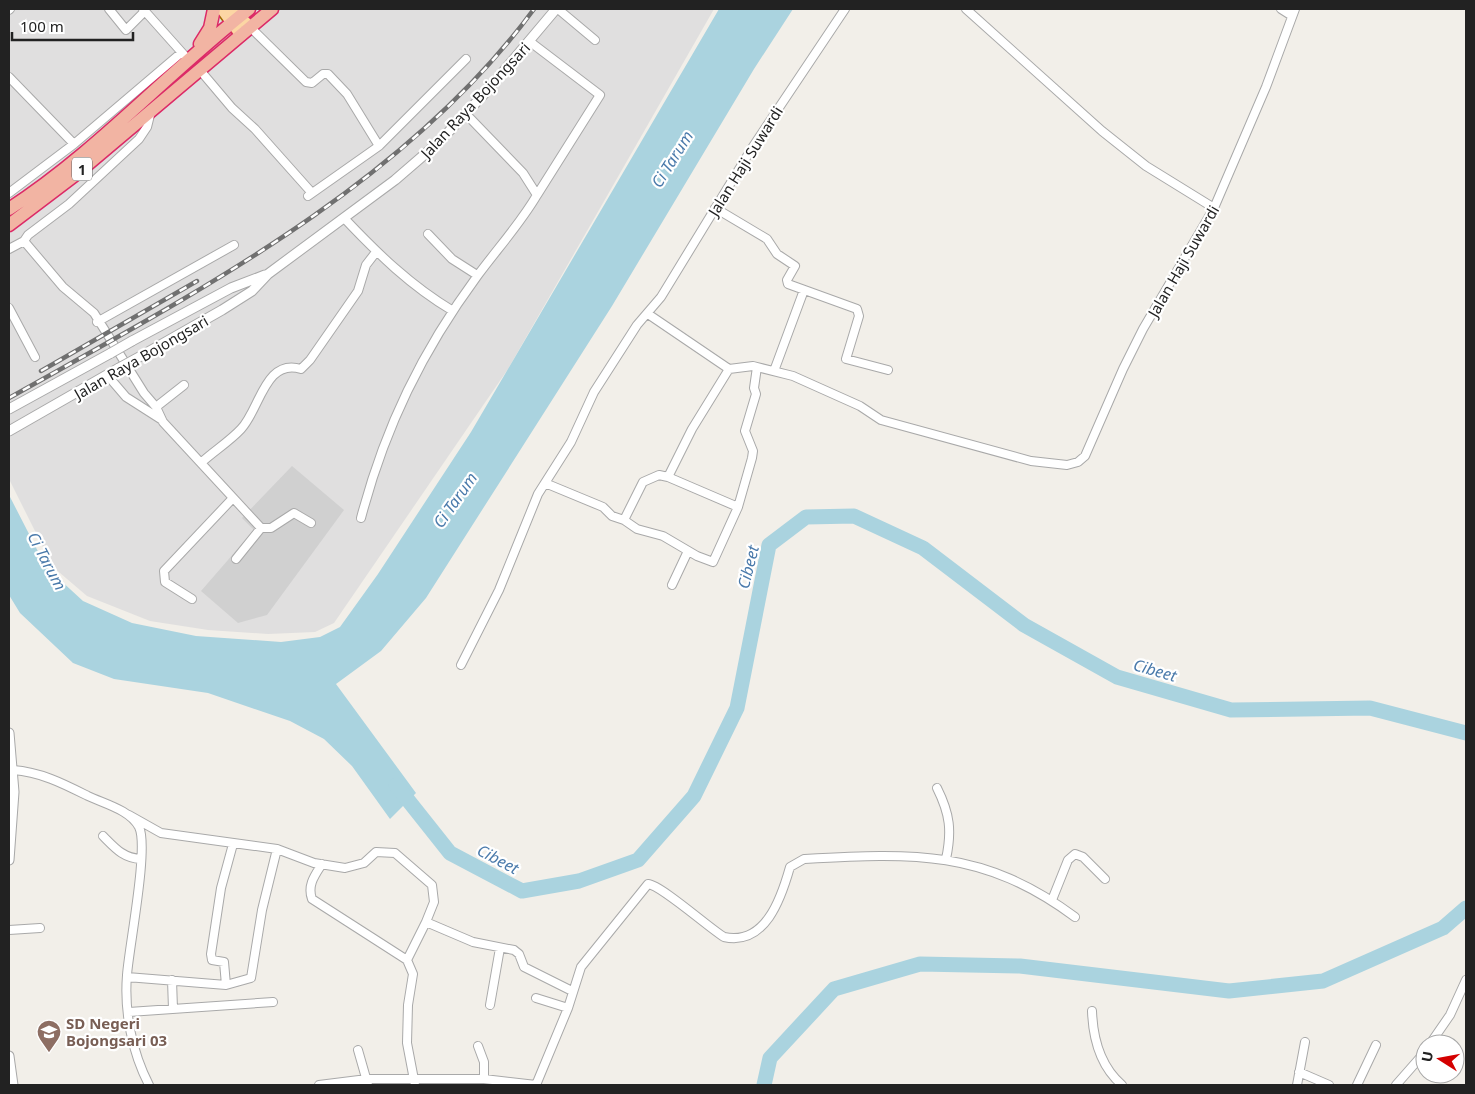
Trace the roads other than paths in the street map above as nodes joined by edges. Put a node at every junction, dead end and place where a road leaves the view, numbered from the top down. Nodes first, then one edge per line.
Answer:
1 (109, 9) edge
2 (214, 9) edge
3 (222, 9) edge
4 (272, 9) edge
5 (557, 9) edge
6 (845, 9) edge
7 (966, 9) edge
8 (1281, 9) edge
9 (144, 10) edge
10 (1293, 12) edge
11 (238, 14) edge
12 (246, 31) junction
13 (594, 40) dead end
14 (529, 42) junction
15 (185, 57) junction
16 (466, 59) dead end
17 (199, 69) junction
18 (9, 77) edge
19 (152, 109) junction
20 (466, 114) junction
21 (74, 144) junction
22 (379, 146) junction
23 (9, 193) edge
24 (537, 195) junction
25 (715, 208) junction
26 (1214, 208) junction
27 (9, 209) edge
28 (344, 218) junction
29 (9, 225) edge
30 (428, 234) dead end
31 (24, 241) junction
32 (234, 245) dead end
33 (9, 249) edge
34 (376, 252) junction
35 (268, 274) junction
36 (478, 275) junction
37 (804, 290) junction
38 (9, 308) edge
39 (453, 311) junction
40 (648, 314) junction
41 (97, 322) junction
42 (152, 331) junction
43 (161, 345) junction
44 (35, 358) dead end
45 (757, 367) junction
46 (729, 369) junction
47 (888, 370) dead end
48 (774, 371) junction
49 (108, 376) junction
50 (184, 385) dead end
51 (144, 394) junction
52 (136, 402) junction
53 (156, 407) junction
54 (9, 409) edge
55 (163, 422) junction
56 (9, 431) edge
57 (202, 462) junction
58 (668, 477) junction
59 (545, 483) junction
60 (233, 498) junction
61 (738, 507) junction
62 (361, 518) dead end
63 (624, 520) junction
64 (311, 523) dead end
65 (261, 528) junction
66 (688, 551) junction
67 (236, 559) dead end
68 (672, 585) dead end
69 (192, 598) dead end
70 (461, 665) dead end
71 (9, 737) edge
72 (14, 770) junction
73 (937, 788) dead end
74 (11, 810) edge
75 (129, 815) junction
76 (103, 836) dead end
77 (233, 844) junction
78 (277, 849) junction
79 (141, 859) junction
80 (946, 859) junction
81 (9, 860) edge
82 (322, 864) junction
83 (1106, 880) dead end
84 (1052, 900) junction
85 (1075, 917) dead end
86 (426, 922) junction
87 (40, 928) dead end
88 (9, 930) edge
89 (500, 948) junction
90 (407, 960) junction
91 (127, 977) junction
92 (172, 980) junction
93 (1466, 980) edge
94 (226, 985) junction
95 (572, 991) junction
96 (536, 998) dead end
97 (273, 1002) dead end
98 (490, 1005) dead end
99 (568, 1008) junction
100 (173, 1009) junction
101 (1092, 1011) dead end
102 (129, 1012) junction
103 (1437, 1034) edge
104 (1305, 1042) dead end
105 (478, 1046) dead end
106 (1376, 1046) dead end
107 (358, 1050) dead end
108 (9, 1056) edge
109 (1415, 1063) edge
110 (1300, 1072) junction
111 (484, 1079) junction
112 (368, 1082) edge
113 (415, 1082) edge
114 (14, 1085) edge
115 (149, 1085) edge
116 (319, 1085) edge
117 (536, 1085) edge
118 (1122, 1085) edge
119 (1297, 1085) edge
120 (1329, 1085) edge
121 (1357, 1085) edge
122 (1396, 1085) edge

1 - 9 street
2 - 15 highway
3 - 11 main road
4 - 12 highway, 1
5 - 13 street
5 - 14 street, Jalan Raya Bojongsari
6 - 25 street, Jalan Haji Suwardi
7 - 26 street
8 - 10 street
9 - 15 street
10 - 26 street, Jalan Haji Suwardi
11 - 12 main road
11 - 15 highway, 1
12 - 17 highway, 1
12 - 22 street
14 - 20 street, Jalan Raya Bojongsari
14 - 24 street
15 - 21 street
15 - 27 highway, 1
16 - 22 street
17 - 19 highway, 1
17 - 22 street
18 - 21 street
19 - 29 highway, 1
19 - 31 street
20 - 24 street
20 - 28 street, Jalan Raya Bojongsari
21 - 23 street
24 - 36 street
25 - 37 street
25 - 40 street, Jalan Haji Suwardi
26 - 48 street, Jalan Haji Suwardi
28 - 34 street
28 - 35 street, Jalan Raya Bojongsari
30 - 36 street
31 - 33 street
31 - 41 street
32 - 41 street
34 - 39 street
34 - 57 street
35 - 42 street, Jalan Raya Bojongsari
35 - 43 street, Jalan Raya Bojongsari
36 - 39 street
37 - 47 street
37 - 48 street
38 - 44 street
39 - 62 street
40 - 46 street
40 - 59 street, Jalan Haji Suwardi
41 - 51 street
42 - 43 street
42 - 54 street, Jalan Raya Bojongsari, bridge
43 - 49 street, Jalan Raya Bojongsari, bridge
45 - 46 street, Jalan Haji Suwardi
45 - 48 street, Jalan Haji Suwardi
45 - 61 street
46 - 58 street
49 - 52 street
49 - 56 street, Jalan Raya Bojongsari
50 - 53 street
51 - 52 street
51 - 53 street
52 - 55 street
53 - 55 street
55 - 57 street
57 - 60 street
58 - 61 street
58 - 63 street
59 - 63 street
59 - 70 street, Jalan Haji Suwardi
60 - 65 street
60 - 69 street
61 - 66 street
63 - 66 street
64 - 65 street
65 - 67 street
66 - 68 street
71 - 72 street
72 - 74 street
72 - 75 street
73 - 80 street
74 - 81 street
75 - 77 street
75 - 79 street
76 - 79 street
77 - 78 street
77 - 94 street
78 - 82 street
78 - 94 street
79 - 91 street
80 - 84 street
80 - 95 street
82 - 86 street
82 - 90 street
83 - 84 street
84 - 85 street
86 - 89 street
86 - 90 street
87 - 88 street
89 - 95 street
89 - 98 street
90 - 113 street
91 - 92 street
91 - 102 street
92 - 94 street
92 - 100 street
93 - 103 street
95 - 99 street
96 - 99 street
97 - 100 street
99 - 117 street
100 - 102 street
101 - 118 street
102 - 115 street
104 - 110 street
105 - 111 street
106 - 121 street
107 - 112 street
108 - 114 street
109 - 122 street
110 - 119 street
110 - 120 street
111 - 113 street
111 - 117 street
112 - 113 street
112 - 116 street

